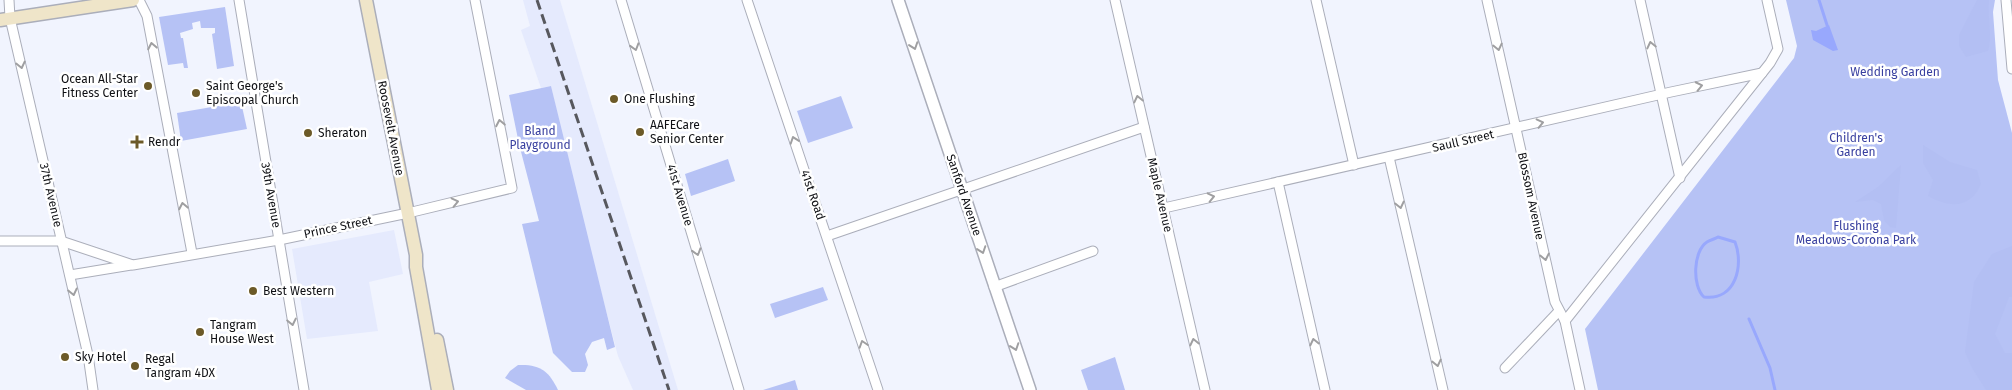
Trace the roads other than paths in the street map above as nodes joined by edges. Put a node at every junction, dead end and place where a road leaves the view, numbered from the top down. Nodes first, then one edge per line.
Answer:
1 (9, 0) edge
2 (134, 0) edge
3 (139, 0) edge
4 (239, 0) edge
5 (366, 0) edge
6 (475, 0) edge
7 (620, 0) edge
8 (747, 0) edge
9 (898, 0) edge
10 (1115, 0) edge
11 (1316, 0) edge
12 (1487, 0) edge
13 (1640, 0) edge
14 (1766, 0) edge
15 (2006, 0) edge
16 (5, 19) edge
17 (2010, 29) edge
18 (2012, 69) edge
19 (1762, 73) junction
20 (1662, 94) junction
21 (1144, 127) junction
22 (1517, 128) junction
23 (1389, 157) junction
24 (1354, 165) junction
25 (1680, 178) junction
26 (1278, 182) junction
27 (962, 191) junction
28 (1164, 208) junction
29 (408, 213) junction
30 (827, 236) junction
31 (279, 240) junction
32 (0, 241) edge
33 (61, 241) junction
34 (1093, 250) dead end
35 (192, 253) junction
36 (416, 255) junction
37 (132, 265) junction
38 (70, 275) junction
39 (994, 286) junction
40 (1559, 311) junction
41 (1564, 321) junction
42 (1505, 368) dead end
43 (92, 390) edge
44 (304, 390) edge
45 (438, 390) edge
46 (447, 390) edge
47 (739, 390) edge
48 (878, 390) edge
49 (1030, 390) edge
50 (1205, 390) edge
51 (1325, 390) edge
52 (1443, 390) edge
53 (1580, 390) edge

1 - 16 street, 37th Avenue
2 - 16 main road
35 -> 3 street
4 - 31 street, 39th Avenue
5 - 29 main road, Roosevelt Avenue
29 -> 6 street, Prince Street
7 -> 47 street, 41st Avenue
30 -> 8 street, 41st Road
9 -> 27 street, Sanford Avenue
21 -> 10 street, Maple Avenue
11 - 24 street
12 -> 22 street, Blossom Avenue
20 -> 13 street
14 - 19 street
15 - 17 street
16 -> 33 street, 37th Avenue
17 - 18 street
20 -> 19 street, Saull Street
19 - 25 street
22 -> 20 street, Saull Street
20 - 25 street
21 - 27 street
21 - 28 street, Maple Avenue
22 - 23 street, Saull Street
22 -> 40 street, Blossom Avenue
23 - 24 street, Saull Street
23 -> 52 street
24 - 26 street, Saull Street
25 - 41 street
28 -> 26 street, Saull Street
51 -> 26 street
27 - 30 street
27 -> 39 street, Sanford Avenue
50 -> 28 street, Maple Avenue
29 - 31 street, Prince Street
29 - 36 main road, Roosevelt Avenue
48 -> 30 street, 41st Road
31 - 35 street, Prince Street
31 -> 44 street, 39th Avenue
32 - 33 street, Prince Street
33 - 37 street, Prince Street
33 - 38 street, 37th Avenue
34 - 39 street
35 - 37 street, Prince Street
36 - 45 main road, Roosevelt Avenue
36 - 46 main road, Roosevelt Avenue
37 - 38 street, Prince Street
38 -> 43 street, 37th Avenue
39 -> 49 street, Sanford Avenue
40 - 41 street, Blossom Avenue
40 - 42 street
41 - 53 street, Blossom Avenue

